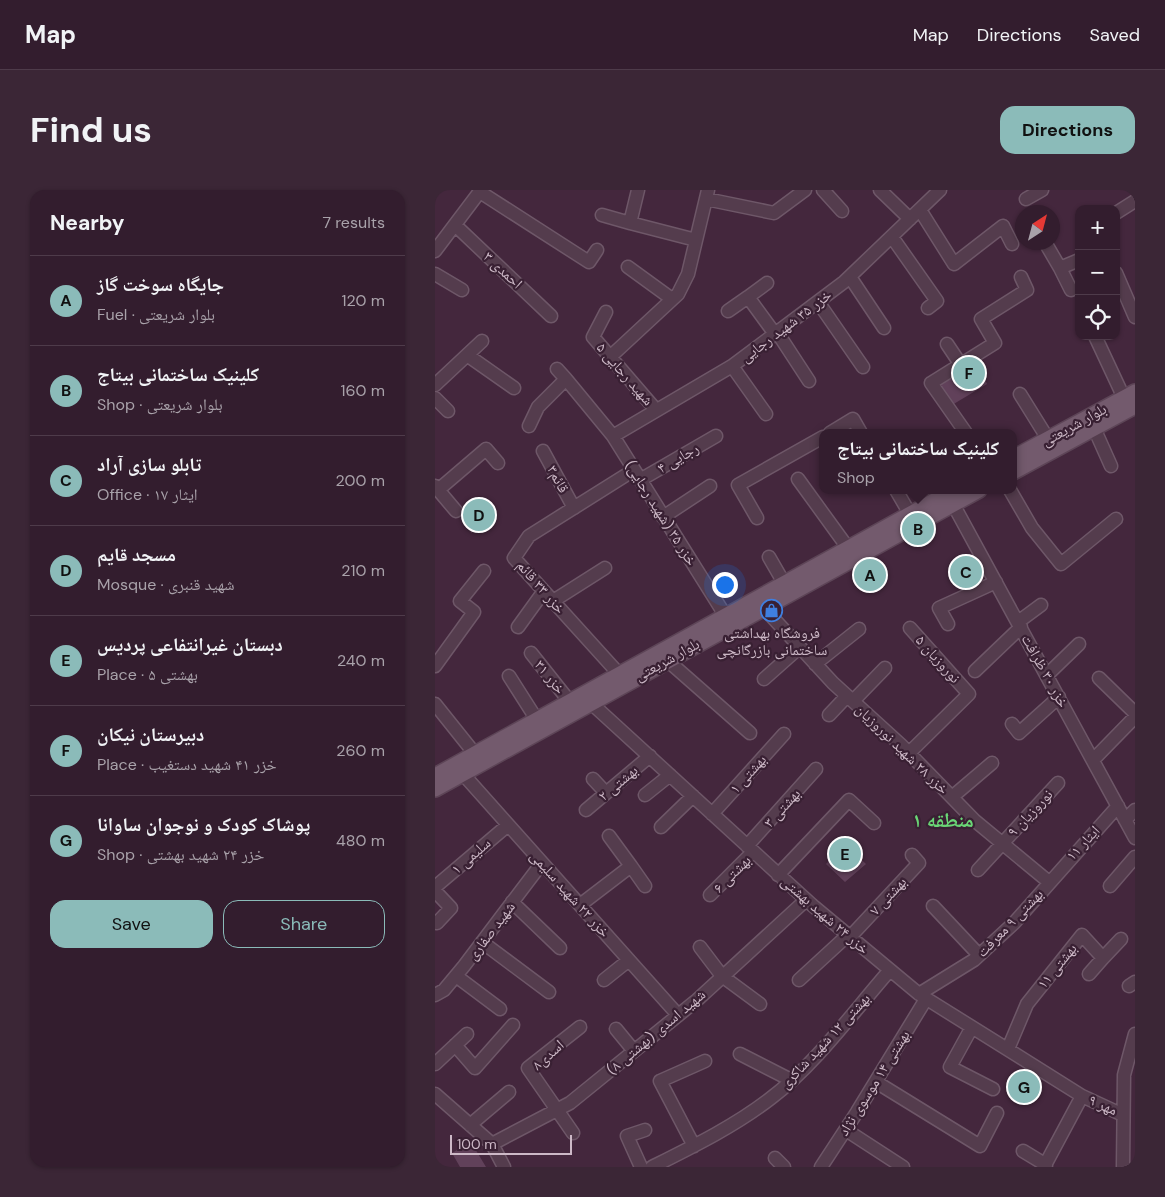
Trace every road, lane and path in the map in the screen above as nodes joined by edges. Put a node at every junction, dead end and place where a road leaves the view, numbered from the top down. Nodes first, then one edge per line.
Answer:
1 (638, 190) edge
2 (805, 190) edge
3 (823, 190) edge
4 (880, 190) edge
5 (940, 190) edge
6 (1043, 190) edge
7 (480, 191) edge
8 (707, 194) edge
9 (1026, 199) dead end
10 (1135, 201) edge
11 (920, 210) junction
12 (1120, 210) edge
13 (842, 211) dead end
14 (602, 215) dead end
15 (910, 219) junction
16 (630, 223) junction
17 (455, 225) junction
18 (892, 237) junction
19 (696, 240) junction
20 (1012, 244) dead end
21 (597, 250) dead end
22 (1050, 250) edge
23 (435, 252) edge
24 (1075, 262) edge
25 (628, 267) dead end
26 (1061, 268) junction
27 (435, 274) edge
28 (850, 277) junction
29 (1021, 277) dead end
30 (1120, 282) edge
31 (767, 283) dead end
32 (462, 290) dead end
33 (1071, 290) dead end
34 (748, 297) junction
35 (672, 299) junction
36 (818, 302) junction
37 (928, 308) dead end
38 (728, 311) dead end
39 (606, 312) dead end
40 (551, 316) dead end
41 (1135, 317) edge
42 (884, 328) dead end
43 (776, 333) junction
44 (1097, 340) edge
45 (481, 341) dead end
46 (947, 344) dead end
47 (467, 355) junction
48 (610, 357) junction
49 (961, 365) junction
50 (733, 366) junction
51 (863, 367) dead end
52 (557, 369) dead end
53 (566, 378) junction
54 (809, 381) dead end
55 (435, 386) edge
56 (514, 388) dead end
57 (1020, 394) dead end
58 (435, 398) edge
59 (1131, 399) edge
60 (656, 410) junction
61 (449, 411) dead end
62 (766, 414) dead end
63 (529, 426) dead end
64 (1094, 428) junction
65 (837, 429) edge
66 (859, 429) edge
67 (963, 429) edge
68 (613, 436) junction
69 (716, 436) dead end
70 (819, 439) edge
71 (1048, 439) junction
72 (543, 451) dead end
73 (1032, 455) junction
74 (1017, 457) edge
75 (498, 463) dead end
76 (1111, 466) dead end
77 (1017, 468) edge
78 (637, 475) junction
79 (798, 479) dead end
80 (710, 486) dead end
81 (437, 488) edge
82 (898, 494) edge
83 (1012, 494) edge
84 (954, 497) edge
85 (574, 508) junction
86 (456, 511) dead end
87 (910, 514) junction
88 (663, 517) junction
89 (757, 518) dead end
90 (1116, 519) dead end
91 (848, 548) junction
92 (769, 557) dead end
93 (605, 568) dead end
94 (484, 570) dead end
95 (996, 582) junction
96 (784, 583) junction
97 (545, 591) junction
98 (553, 601) junction
99 (1041, 605) dead end
100 (763, 607) junction
101 (725, 615) junction
102 (948, 624) dead end
103 (1019, 625) junction
104 (518, 627) dead end
105 (910, 628) dead end
106 (859, 629) dead end
107 (1079, 644) dead end
108 (800, 647) junction
109 (531, 653) dead end
110 (667, 660) junction
111 (815, 664) junction
112 (435, 666) edge
113 (885, 668) dead end
114 (975, 671) dead end
115 (619, 674) junction
116 (1047, 675) junction
117 (509, 676) dead end
118 (1099, 678) dead end
119 (764, 679) dead end
120 (1059, 697) junction
121 (850, 698) junction
122 (570, 702) junction
123 (591, 703) junction
124 (435, 704) edge
125 (1135, 713) edge
126 (829, 715) dead end
127 (1135, 717) edge
128 (537, 720) junction
129 (1012, 724) dead end
130 (750, 733) dead end
131 (784, 734) dead end
132 (909, 753) junction
133 (475, 754) junction
134 (649, 756) junction
135 (1093, 760) junction
136 (993, 763) dead end
137 (816, 769) dead end
138 (463, 774) junction
139 (670, 775) junction
140 (435, 776) edge
141 (593, 779) dead end
142 (1057, 783) dead end
143 (435, 789) edge
144 (606, 794) junction
145 (645, 795) dead end
146 (693, 796) junction
147 (952, 797) junction
148 (1118, 806) junction
149 (586, 810) dead end
150 (1135, 810) edge
151 (712, 814) junction
152 (1125, 820) junction
153 (874, 823) dead end
154 (508, 824) junction
155 (661, 827) dead end
156 (609, 836) dead end
157 (1135, 838) edge
158 (1001, 842) junction
159 (750, 849) junction
160 (912, 855) dead end
161 (1135, 857) edge
162 (542, 863) junction
163 (631, 866) junction
164 (978, 870) dead end
165 (779, 875) junction
166 (1049, 882) junction
167 (645, 886) dead end
168 (1110, 886) dead end
169 (435, 887) edge
170 (435, 891) edge
171 (710, 895) dead end
172 (806, 900) junction
173 (512, 902) junction
174 (580, 905) junction
175 (933, 906) dead end
176 (437, 923) dead end
177 (849, 936) junction
178 (1121, 938) dead end
179 (482, 942) junction
180 (699, 947) dead end
181 (560, 948) dead end
182 (979, 955) junction
183 (1103, 958) junction
184 (629, 960) junction
185 (890, 970) junction
186 (1089, 974) dead end
187 (456, 976) junction
188 (723, 976) junction
189 (604, 980) dead end
190 (799, 980) dead end
191 (549, 992) dead end
192 (435, 995) edge
193 (922, 996) junction
194 (760, 1004) dead end
195 (500, 1009) dead end
196 (678, 1015) junction
197 (513, 1025) dead end
198 (580, 1027) dead end
199 (972, 1027) junction
200 (616, 1029) dead end
201 (467, 1034) dead end
202 (1135, 1034) edge
203 (455, 1045) junction
204 (1008, 1049) junction
205 (634, 1051) junction
206 (740, 1054) dead end
207 (705, 1061) dead end
208 (435, 1064) edge
209 (1129, 1074) edge
210 (791, 1080) junction
211 (876, 1082) junction
212 (993, 1089) dead end
213 (509, 1092) dead end
214 (435, 1094) edge
215 (1082, 1096) junction
216 (558, 1109) junction
217 (997, 1113) dead end
218 (1123, 1115) junction
219 (470, 1125) junction
220 (645, 1130) dead end
221 (846, 1130) junction
222 (573, 1133) dead end
223 (492, 1144) junction
224 (694, 1146) junction
225 (1023, 1151) dead end
226 (1045, 1166) edge
227 (504, 1167) edge
228 (641, 1167) edge
229 (652, 1167) edge
230 (821, 1167) edge
231 (903, 1167) edge
232 (1123, 1167) edge

1 - 16 street
2 - 8 street
3 - 13 street
4 - 15 street
5 - 11 street, خزر ۳۵ شهید رجایی
6 - 9 street
7 - 17 street
7 - 21 street
8 - 19 street
10 - 12 street
11 - 15 street, خزر ۳۵ شهید رجایی
11 - 20 street
14 - 16 street
15 - 18 street, خزر ۳۵ شهید رجایی
16 - 19 street
17 - 23 street
17 - 40 street, احمدی ۳
18 - 28 street, خزر ۳۵ شهید رجایی
18 - 37 street
19 - 35 street
22 - 26 street
24 - 26 street
25 - 35 street
26 - 33 street
27 - 32 street
28 - 36 street, خزر ۳۵ شهید رجایی
28 - 42 street
29 - 49 street
30 - 41 street
31 - 34 street
34 - 38 street
34 - 43 street
35 - 48 street
36 - 43 street, خزر ۳۵ شهید رجایی
36 - 51 street
39 - 48 street, شهید رجایی ۵
43 - 50 street, خزر ۳۵ شهید رجایی
43 - 54 street
44 - 59 street
45 - 47 street
46 - 49 street
47 - 55 street
47 - 56 street
48 - 60 street, شهید رجایی ۵
49 - 67 street
50 - 60 street, خزر ۳۵ شهید رجایی
50 - 62 street
52 - 53 street, خزر ۳۵ (شهید رجایی)
53 - 63 street
53 - 68 street, خزر ۳۵ (شهید رجایی)
57 - 71 street
58 - 61 street
59 - 64 main road, بلوار شریعتی
59 - 71 main road, بلوار شریعتی
60 - 68 street, خزر ۳۵ شهید رجایی
64 - 73 main road, بلوار شریعتی
64 - 76 street
65 - 66 street
68 - 78 street, خزر ۳۵ (شهید رجایی)
69 - 78 street, رجایی ۴
70 - 89 street
71 - 73 main road, بلوار شریعتی
72 - 85 street, قائم۳
73 - 74 main road, بلوار شریعتی
73 - 77 main road, بلوار شریعتی
75 - 81 street
78 - 85 street, رجایی ۴
78 - 88 street, خزر ۳۵ (شهید رجایی)
79 - 91 street
80 - 88 street
81 - 86 street
82 - 87 street
83 - 90 street
84 - 87 main road, بلوار شریعتی
84 - 95 street, خزر ۳۰ ظرافت
84 - 100 main road, بلوار شریعتی
85 - 97 street, خزر ۳۳ قائم
87 - 91 main road, بلوار شریعتی
88 - 101 street, خزر ۳۵ (شهید رجایی)
91 - 96 main road, بلوار شریعتی
92 - 96 street
93 - 98 street
94 - 112 street
95 - 102 street
95 - 103 street, خزر ۳۰ ظرافت
96 - 101 main road, بلوار شریعتی
97 - 98 street, خزر ۳۳ قائم
97 - 104 street
98 - 115 street, خزر ۳۳ قائم
99 - 103 street
100 - 108 street, خزر ۲۸ شهید نوروزیان
100 - 110 main road, بلوار شریعتی
101 - 115 main road, بلوار شریعتی
103 - 114 street
103 - 116 street, خزر ۳۰ ظرافت
105 - 132 street, نوروزیان ۵
106 - 111 street
107 - 116 street
108 - 111 street, خزر ۲۸ شهید نوروزیان
108 - 119 street
109 - 122 street, خزر ۳۱
110 - 123 main road, بلوار شریعتی
110 - 130 street
111 - 121 street, خزر ۲۸ شهید نوروزیان
113 - 121 street
115 - 122 main road, بلوار شریعتی
116 - 120 street, خزر ۳۰ ظرافت
117 - 128 street
118 - 125 street
120 - 129 street
120 - 135 street, خزر ۳۰ ظرافت
121 - 126 street
121 - 132 street, خزر ۲۸ شهید نوروزیان
122 - 128 main road, بلوار شریعتی
123 - 134 street, خزر ۲۴ شهید بهشتی
123 - 138 main road, بلوار شریعتی
124 - 133 street
127 - 135 street
128 - 133 main road, بلوار شریعتی
131 - 151 street, بهشتی ۱
132 - 147 street, خزر ۲۸ شهید نوروزیان
133 - 140 main road, بلوار شریعتی
134 - 139 street, خزر ۲۴ شهید بهشتی
134 - 144 street, بهشتی ۲
135 - 148 street, خزر ۳۰ ظرافت
136 - 147 street
137 - 159 street, بهشتی ۳
138 - 143 main road, بلوار شریعتی
138 - 154 street, خزر ۲۲ شهید سلیمی
139 - 145 street
139 - 146 street, خزر ۲۴ شهید بهشتی
141 - 144 street
142 - 158 street, نوروزیان ۹
144 - 149 street, بهشتی ۲
146 - 151 street, خزر ۲۴ شهید بهشتی
146 - 155 street
147 - 158 street, خزر ۲۸ شهید نوروزیان
148 - 152 street, خزر ۳۰ ظرافت
148 - 166 street, ایثار ۱۱
150 - 152 street
151 - 159 street, خزر ۲۴ شهید بهشتی
152 - 157 street, خزر ۳۰ ظرافت
153 - 165 street
154 - 162 street, خزر ۲۲ شهید سلیمی
154 - 169 street, سلیمی ۱
156 - 163 street
158 - 164 street, نوروزیان ۹
158 - 166 street, خزر ۲۸ شهید نوروزیان
159 - 165 street, خزر ۲۴ شهید بهشتی
159 - 171 street, بهشتی ۶
160 - 177 street, بهشتی ۷
161 - 168 street
162 - 173 street, شهید صفاری
162 - 174 street, خزر ۲۲ شهید سلیمی
163 - 167 street
163 - 174 street
165 - 172 street, خزر ۲۴ شهید بهشتی
166 - 182 street, بهشتی ۹ معرفت
170 - 176 street
172 - 177 street, خزر ۲۴ شهید بهشتی
172 - 188 street, شهید اسدی (بهشتی ۸)
173 - 179 street, شهید صفاری
173 - 181 street
174 - 184 street, خزر ۲۲ شهید سلیمی
175 - 182 street
177 - 185 street, خزر ۲۴ شهید بهشتی
177 - 190 street
178 - 183 street
179 - 187 street, شهید صفاری
179 - 191 street
180 - 188 street
182 - 193 street, بهشتی ۹ معرفت
183 - 186 street
183 - 204 street, بهشتی ۱۱
184 - 189 street
184 - 196 street, خزر ۲۲ شهید سلیمی
185 - 193 street, خزر ۲۴ شهید بهشتی
185 - 210 street, بهشتی ۱۲ شهید شاکری
187 - 192 street, شهید صفاری
187 - 195 street
188 - 194 street
188 - 196 street, شهید اسدی (بهشتی ۸)
193 - 199 street, خزر ۲۴ شهید بهشتی
193 - 211 street, بهشتی ۱۴ موسوی نژاد
196 - 205 street, شهید اسدی (بهشتی ۸)
197 - 203 street
198 - 216 street, اسدی۸
199 - 204 street, خزر ۲۴ شهید بهشتی
199 - 212 street
200 - 205 street
201 - 203 street
202 - 209 street
203 - 208 street
204 - 215 street, خزر ۲۴ شهید بهشتی
205 - 216 street, شهید اسدی (بهشتی ۸)
206 - 210 street
207 - 224 street
209 - 218 street
210 - 224 street, بهشتی ۱۲ شهید شاکری
211 - 217 street
211 - 221 street, بهشتی ۱۴ موسوی نژاد
213 - 219 street
214 - 219 street
215 - 218 street, مهر ۹
215 - 226 street
216 - 222 street
216 - 223 street, شهید اسدی (بهشتی ۸)
218 - 232 street
219 - 223 street
220 - 228 street
221 - 230 street, بهشتی ۱۴ موسوی نژاد
221 - 231 street
223 - 227 street
224 - 229 street, بهشتی ۱۲ شهید شاکری
225 - 226 street

